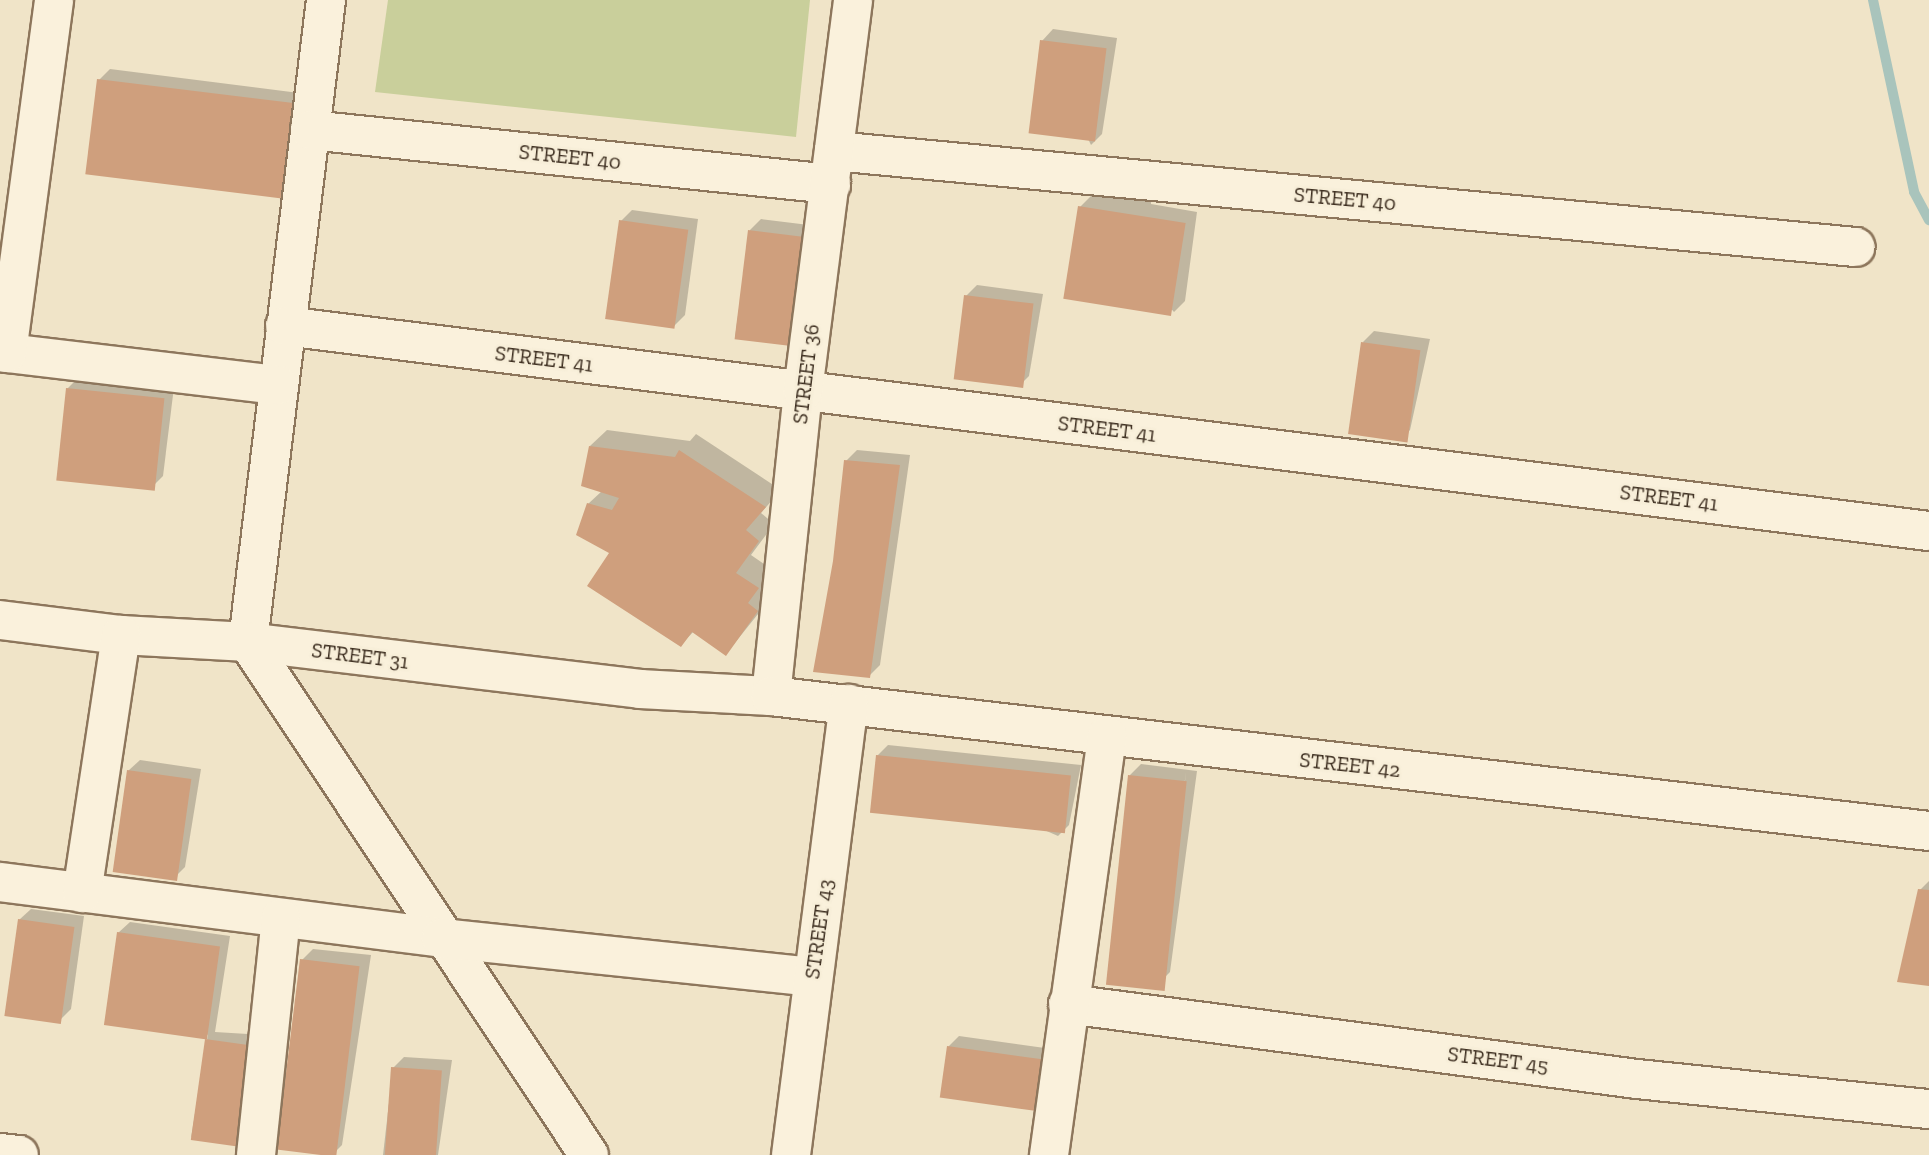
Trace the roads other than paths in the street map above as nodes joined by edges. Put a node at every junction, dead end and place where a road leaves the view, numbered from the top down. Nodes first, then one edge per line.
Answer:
1 (54, 0) edge
2 (326, 0) edge
3 (853, 0) edge
4 (310, 130) junction
5 (833, 168) junction
6 (1855, 247) dead end
7 (285, 326) junction
8 (4, 353) edge
9 (278, 385) junction
10 (803, 391) junction
11 (1929, 531) edge
12 (0, 620) edge
13 (121, 635) junction
14 (248, 642) junction
15 (771, 696) junction
16 (849, 704) junction
17 (1107, 736) junction
18 (1929, 831) edge
19 (0, 882) edge
20 (82, 893) junction
21 (281, 918) junction
22 (441, 938) junction
23 (812, 977) junction
24 (1068, 1004) junction
25 (1929, 1109) edge
26 (0, 1153) edge
27 (19, 1155) edge
28 (256, 1155) edge
29 (589, 1155) edge
30 (791, 1155) edge
31 (1049, 1155) edge

1 - 8 street
2 - 4 street
3 - 5 street, STREET 36
4 - 5 street, STREET 40
4 - 7 street
5 - 6 street, STREET 40
5 - 10 street, STREET 36
7 - 9 street
7 - 10 street, STREET 41
8 - 9 street
9 - 14 street
10 - 11 street, STREET 41
10 - 15 street, STREET 36
12 - 13 street, STREET 31
13 - 14 street, STREET 31
13 - 20 street
14 - 15 street, STREET 31
14 - 22 street
15 - 16 street, STREET 42
16 - 17 street, STREET 42
16 - 23 street, STREET 43
17 - 18 street, STREET 42
17 - 24 street
19 - 20 street
20 - 21 street
21 - 22 street
21 - 28 street
22 - 23 street
22 - 29 street
23 - 30 street, STREET 43
24 - 25 street, STREET 45
24 - 31 street
26 - 27 street

